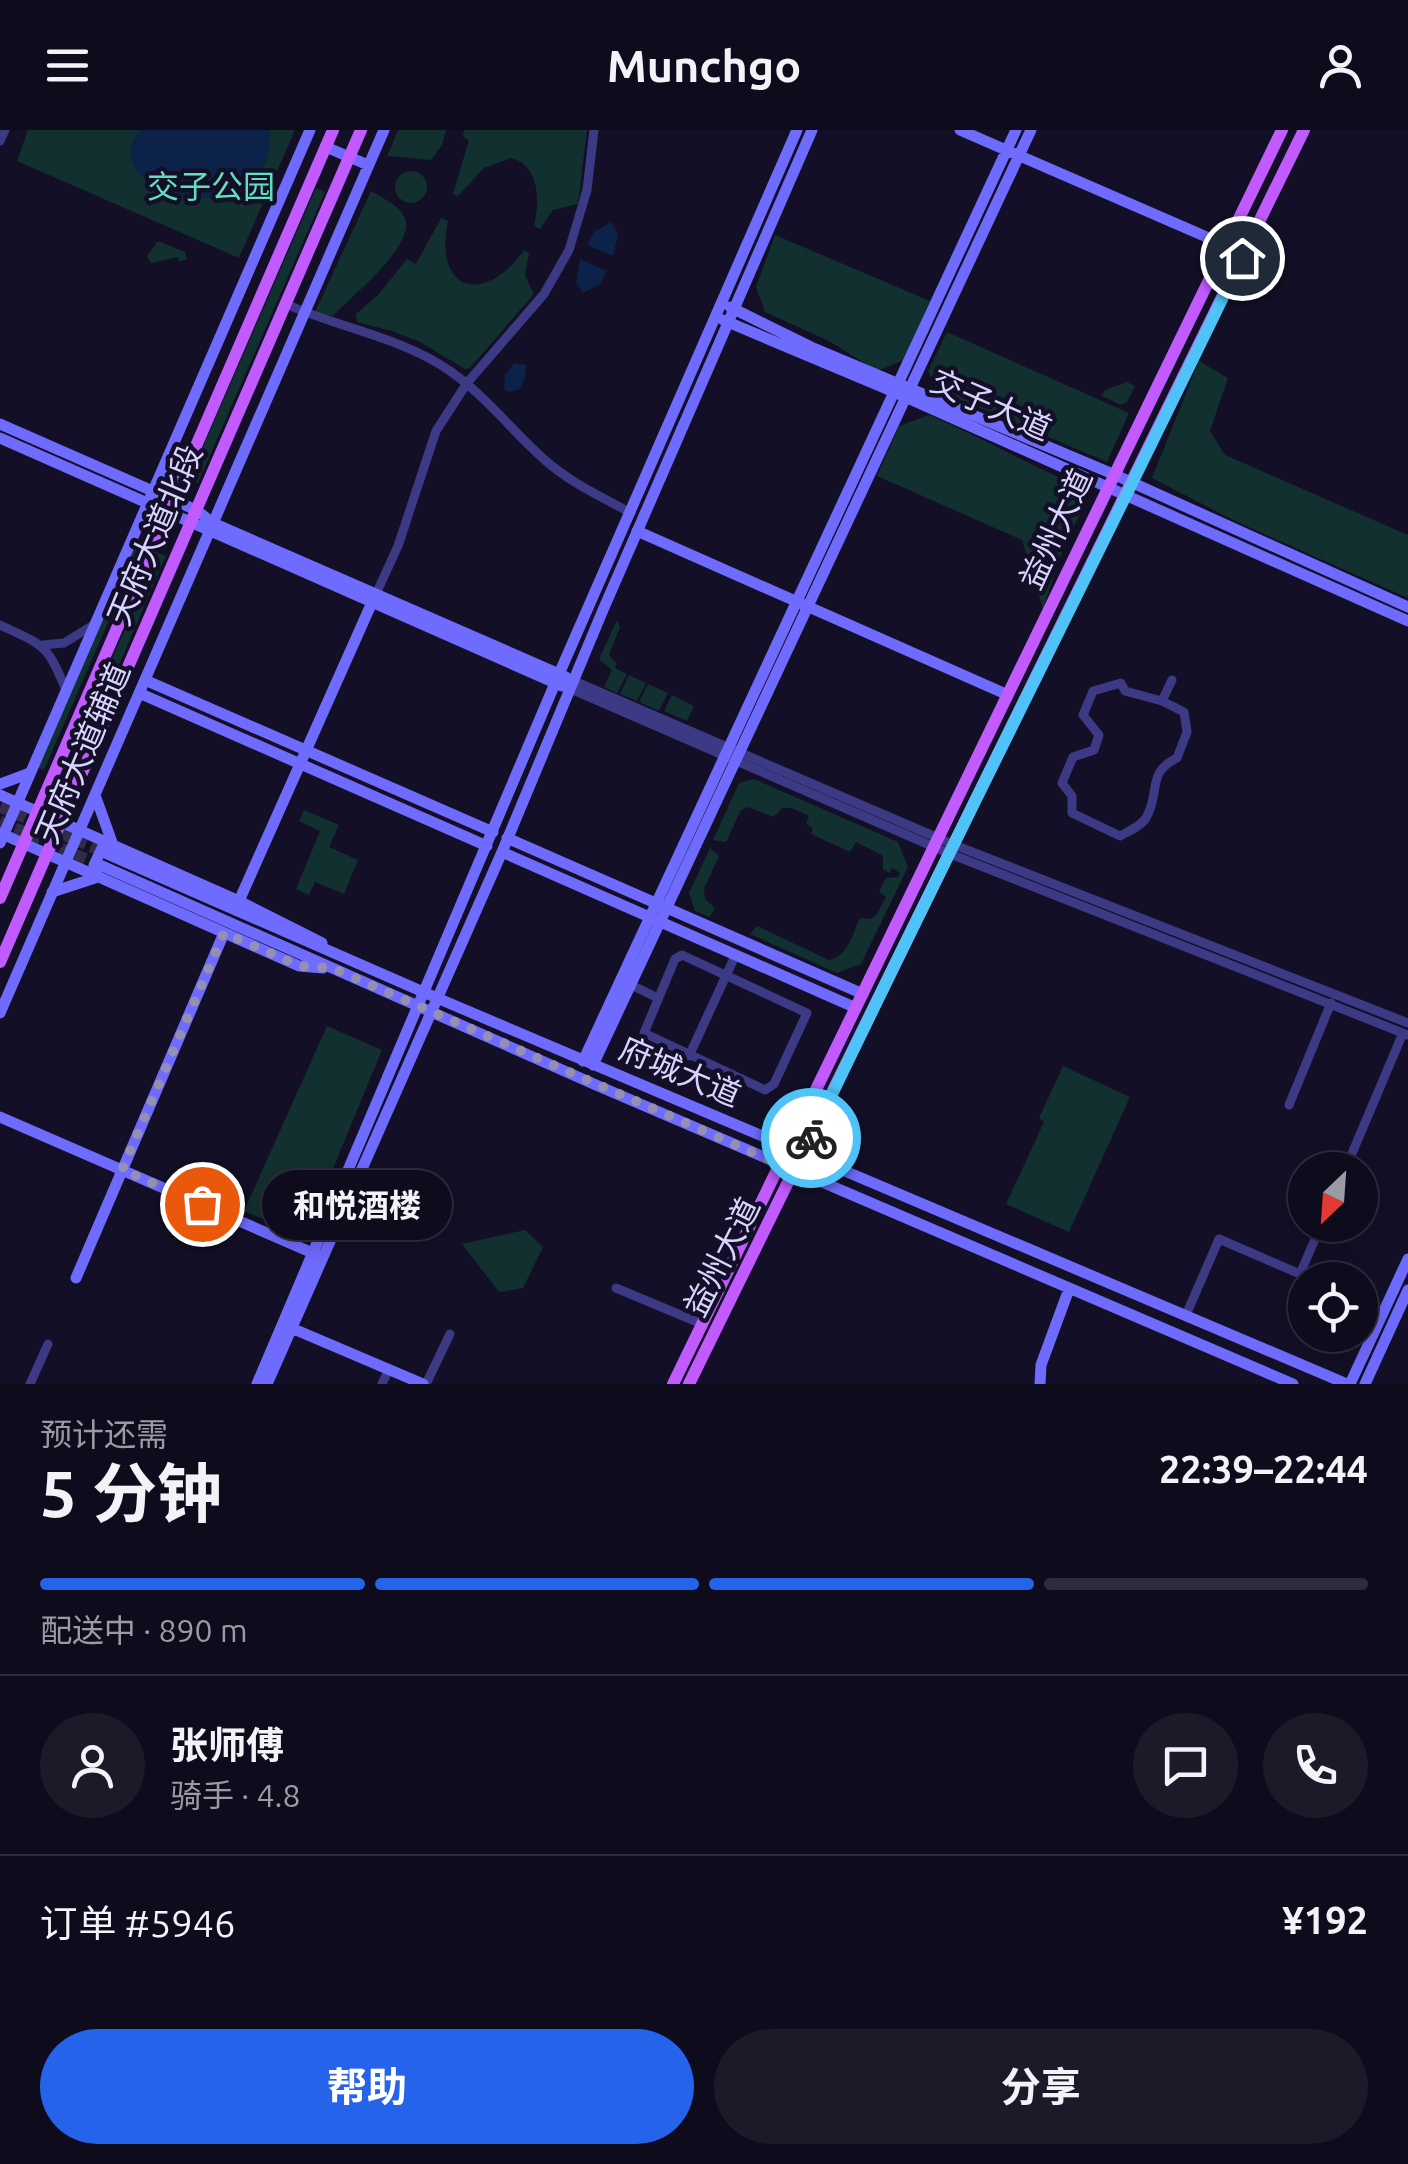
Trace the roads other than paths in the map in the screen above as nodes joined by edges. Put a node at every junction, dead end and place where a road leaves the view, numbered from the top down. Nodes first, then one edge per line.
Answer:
1 (5, 130) edge
2 (310, 130) edge
3 (333, 130) edge
4 (361, 130) edge
5 (384, 130) edge
6 (594, 130) edge
7 (798, 130) edge
8 (812, 130) edge
9 (960, 130) edge
10 (1016, 130) edge
11 (1031, 130) edge
12 (1282, 130) edge
13 (1304, 130) edge
14 (0, 141) edge
15 (326, 147) junction
16 (1013, 153) junction
17 (350, 157) junction
18 (368, 166) junction
19 (1225, 245) junction
20 (286, 304) junction
21 (728, 306) junction
22 (304, 312) junction
23 (715, 317) junction
24 (728, 322) junction
25 (467, 383) junction
26 (902, 391) junction
27 (0, 424) edge
28 (0, 438) edge
29 (1110, 480) junction
30 (1130, 489) junction
31 (150, 497) junction
32 (170, 506) junction
33 (631, 513) junction
34 (193, 516) junction
35 (211, 526) junction
36 (637, 531) junction
37 (374, 598) junction
38 (802, 603) junction
39 (1408, 607) edge
40 (1408, 622) edge
41 (95, 624) junction
42 (0, 625) edge
43 (44, 645) junction
44 (557, 678) junction
45 (1172, 680) dead end
46 (572, 685) junction
47 (142, 686) junction
48 (66, 690) junction
49 (1008, 694) junction
50 (1162, 701) junction
51 (307, 752) junction
52 (732, 753) junction
53 (300, 765) junction
54 (30, 773) junction
55 (0, 784) edge
56 (0, 795) edge
57 (94, 795) junction
58 (18, 803) junction
59 (37, 812) junction
60 (60, 822) junction
61 (79, 830) junction
62 (492, 832) junction
63 (1, 837) edge
64 (507, 838) junction
65 (24, 844) junction
66 (487, 846) junction
67 (943, 846) junction
68 (502, 852) junction
69 (47, 854) junction
70 (104, 860) junction
71 (66, 862) junction
72 (52, 892) junction
73 (0, 898) edge
74 (240, 901) junction
75 (661, 904) junction
76 (655, 918) junction
77 (224, 933) junction
78 (332, 953) junction
79 (736, 954) junction
80 (0, 962) edge
81 (332, 968) junction
82 (726, 975) junction
83 (630, 984) junction
84 (431, 996) junction
85 (658, 998) junction
86 (860, 1001) junction
87 (1331, 1004) junction
88 (425, 1010) junction
89 (0, 1013) edge
90 (1406, 1030) edge
91 (689, 1056) junction
92 (588, 1063) junction
93 (1289, 1105) dead end
94 (0, 1117) edge
95 (787, 1148) junction
96 (1353, 1152) edge
97 (803, 1154) junction
98 (780, 1164) junction
99 (122, 1170) junction
100 (795, 1171) junction
101 (345, 1194) junction
102 (416, 1223) dead end
103 (1314, 1242) edge
104 (314, 1254) junction
105 (1408, 1259) edge
106 (76, 1278) dead end
107 (616, 1288) dead end
108 (1069, 1289) junction
109 (1408, 1290) edge
110 (1186, 1315) junction
111 (702, 1324) junction
112 (288, 1326) junction
113 (450, 1334) dead end
114 (48, 1344) dead end
115 (389, 1370) junction
116 (30, 1384) edge
117 (257, 1384) edge
118 (267, 1384) edge
119 (382, 1384) edge
120 (424, 1384) edge
121 (673, 1384) edge
122 (689, 1384) edge
123 (1040, 1384) edge
124 (1292, 1384) edge
125 (1348, 1384) edge
126 (1365, 1384) edge

1 - 14 street
2 - 31 street, 天府大道辅道
3 - 15 main road, 天府大道北段
4 - 17 main road, 天府大道北段
5 - 18 street, 天府大道辅道
6 - 25 street
7 - 21 street
8 - 21 street
9 - 16 street
10 - 16 street
11 - 16 street
12 - 19 main road, 益州大道
13 - 30 main road, 益州大道
15 - 17 street
15 - 32 main road, 天府大道北段
16 - 19 street
16 - 26 street
17 - 18 street
17 - 20 main road, 天府大道北段
18 - 22 street, 天府大道辅道
19 - 29 main road, 益州大道
20 - 22 street
20 - 34 main road, 天府大道北段
21 - 23 street
21 - 24 street
21 - 26 street, 交子大道
22 - 25 street
22 - 35 street, 天府大道辅道
23 - 24 street, 交子大道
23 - 33 street
24 - 26 street, 交子大道
24 - 36 street
25 - 33 street
25 - 37 street
26 - 29 street, 交子大道
26 - 38 street
27 - 31 street
28 - 31 street
29 - 30 street, 交子大道
29 - 49 main road, 益州大道
30 - 39 street, 交子大道
30 - 40 street, 交子大道
30 - 67 main road, 益州大道
31 - 32 street
31 - 41 street, 天府大道辅道
32 - 34 street
32 - 59 main road, 天府大道北段
33 - 44 street
34 - 35 street
34 - 60 main road, 天府大道北段
35 - 37 street
35 - 47 street, 天府大道辅道
36 - 38 street
36 - 46 street
37 - 44 street
37 - 51 street
38 - 49 street
38 - 52 street
41 - 43 street
41 - 48 street, 天府大道辅道
42 - 43 street
43 - 48 street
44 - 46 street
44 - 62 street
45 - 50 street
46 - 52 street
46 - 64 street
47 - 51 street
47 - 53 street
47 - 57 street, 天府大道辅道
48 - 54 street, 天府大道辅道
49 - 67 main road, 益州大道
50 - 50 street
51 - 53 street
51 - 62 street
52 - 67 street
52 - 75 street
53 - 66 street
53 - 74 street
54 - 55 street
54 - 58 street, 天府大道辅道
56 - 58 street
57 - 61 street, 天府大道辅道
57 - 70 street
58 - 59 street
58 - 63 street, 天府大道辅道
59 - 60 street
59 - 65 main road, 天府大道北段
60 - 61 street
60 - 69 main road, 天府大道北段
61 - 70 street
61 - 71 street, 天府大道辅道
62 - 66 street
63 - 65 street
64 - 68 street
64 - 75 street
65 - 69 street
65 - 73 main road, 天府大道北段
66 - 84 street
67 - 86 main road, 益州大道
67 - 87 street
67 - 90 street
67 - 97 main road, 益州大道
68 - 76 street
68 - 84 street
69 - 71 street
69 - 80 main road, 天府大道北段
70 - 71 street
70 - 72 street
70 - 74 street
70 - 77 street
70 - 78 street, 府城大道
70 - 81 street, 府城大道
71 - 72 street, 天府大道辅道
72 - 89 street, 天府大道辅道
74 - 78 street
75 - 76 street
75 - 86 street
76 - 79 street
76 - 83 street
76 - 92 street
77 - 81 street
77 - 99 street
78 - 84 street, 府城大道
79 - 82 street
79 - 86 street
81 - 88 street, 府城大道
82 - 85 street
82 - 91 street
82 - 91 street
83 - 85 street
83 - 92 street
84 - 88 street
84 - 92 street, 府城大道
85 - 91 street
86 - 95 main road, 益州大道
87 - 90 street
87 - 93 street
88 - 98 street, 府城大道
88 - 101 street
90 - 96 street
92 - 95 street, 府城大道
94 - 99 street
95 - 97 street, 府城大道
95 - 98 main road, 益州大道
97 - 100 main road, 益州大道
97 - 110 street, 府城大道
98 - 100 street, 府城大道
98 - 111 main road, 益州大道
99 - 104 street
99 - 106 street
100 - 108 street, 府城大道
100 - 122 main road, 益州大道
101 - 102 street
101 - 104 street
101 - 112 street
103 - 110 street
104 - 112 street
105 - 125 street
107 - 111 street
108 - 123 street
108 - 124 street, 府城大道
109 - 126 street
110 - 125 street, 府城大道
111 - 121 main road, 益州大道
112 - 115 street
112 - 117 street
112 - 118 street
113 - 120 street
114 - 116 street
115 - 119 street
115 - 120 street

